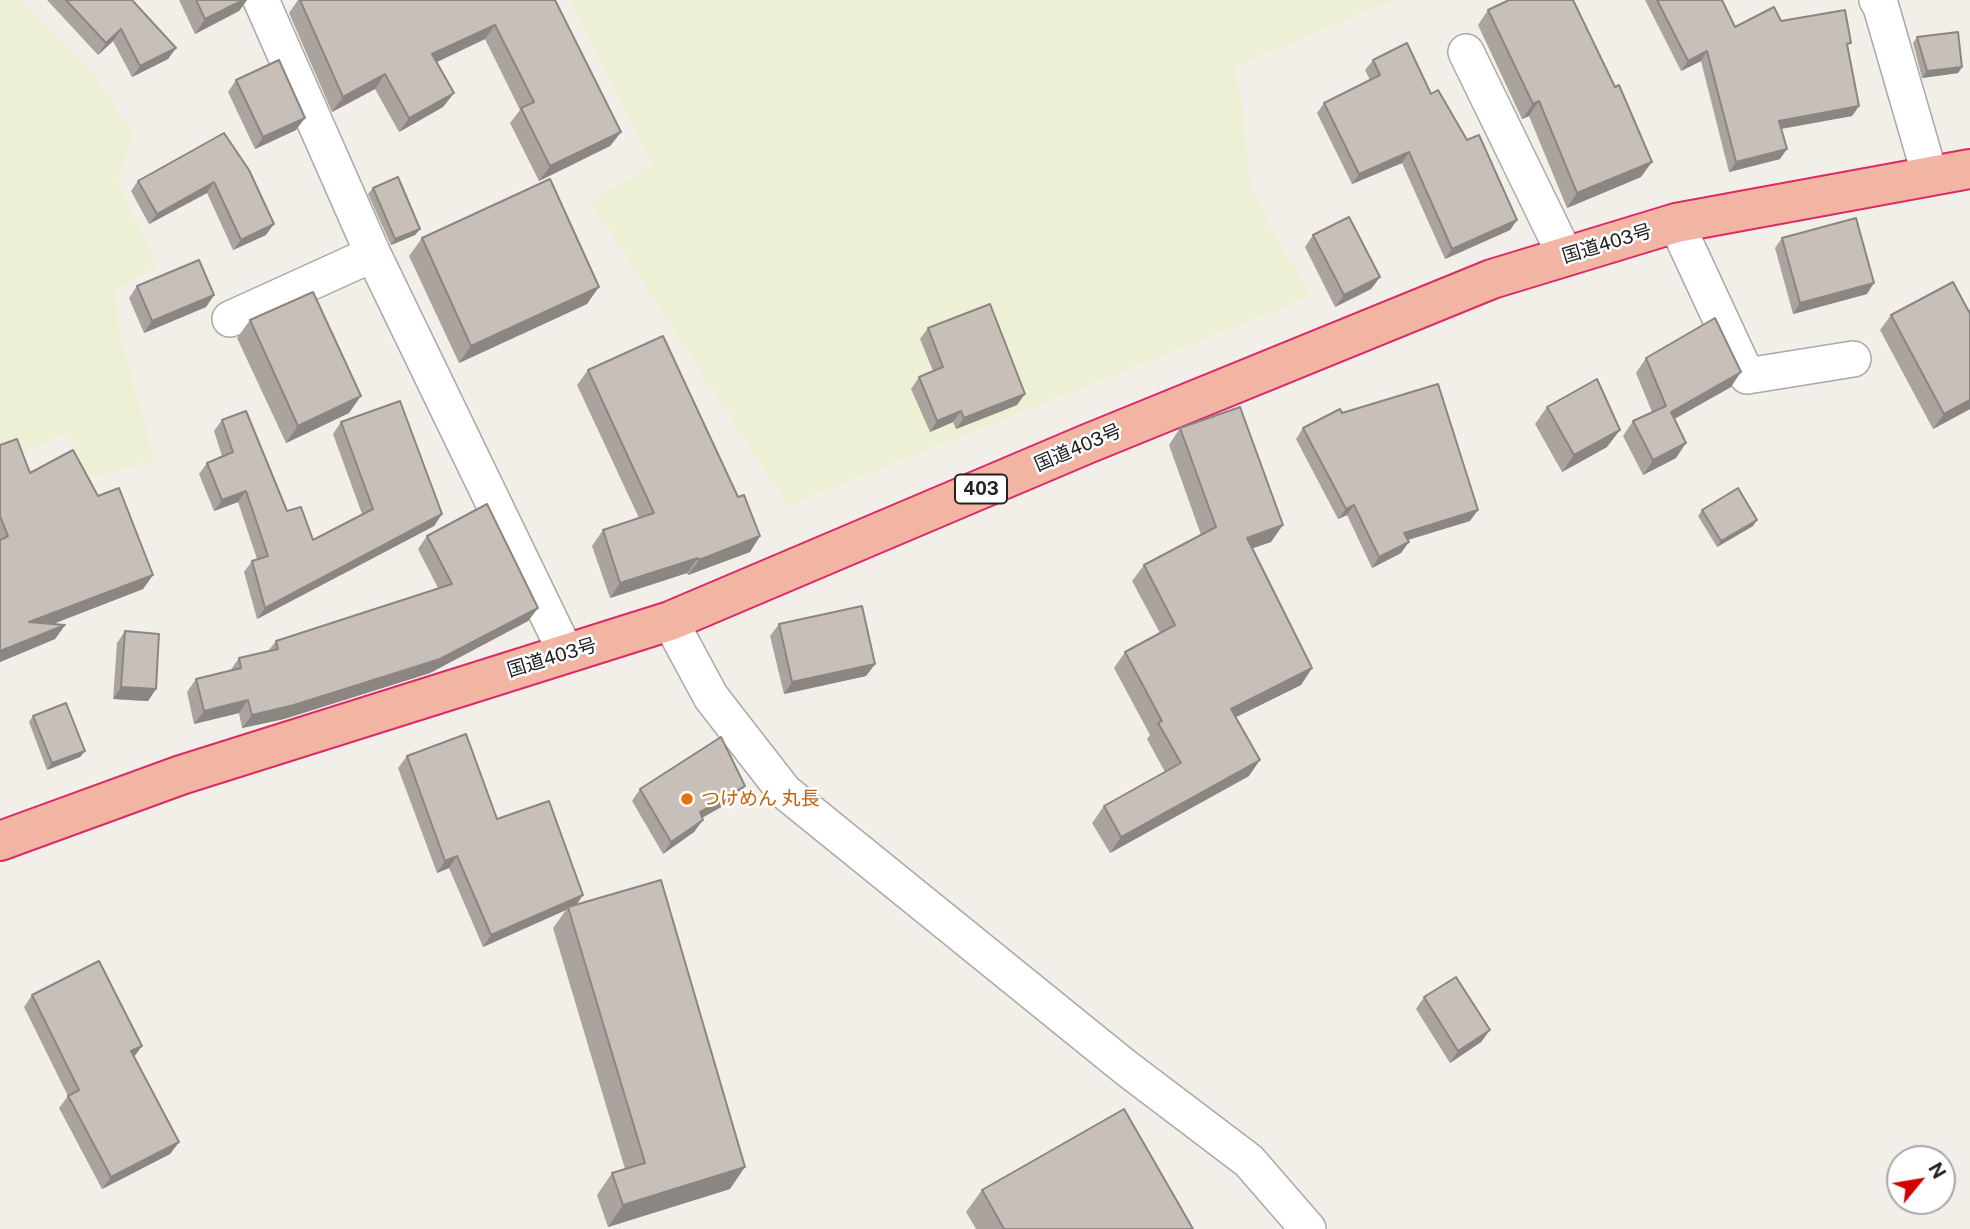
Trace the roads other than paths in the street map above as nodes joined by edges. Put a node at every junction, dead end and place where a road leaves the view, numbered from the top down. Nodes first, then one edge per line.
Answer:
1 (261, 0) edge
2 (1877, 0) edge
3 (1466, 51) dead end
4 (1970, 169) edge
5 (1930, 176) junction
6 (1676, 223) junction
7 (373, 254) junction
8 (1566, 257) junction
9 (230, 319) dead end
10 (1853, 359) dead end
11 (670, 621) junction
12 (566, 653) junction
13 (0, 841) edge
14 (1308, 1229) edge

1 - 7 street
2 - 5 street
3 - 8 street
4 - 5 highway, 国道403号 / 403
5 - 6 highway, 国道403号 / 403
6 - 8 highway, 国道403号 / 403
6 - 10 street
7 - 9 street
7 - 12 street
8 - 11 highway, 国道403号 / 403
11 - 12 highway, 国道403号 / 403
11 - 14 street
12 - 13 highway, 国道403号 / 403

